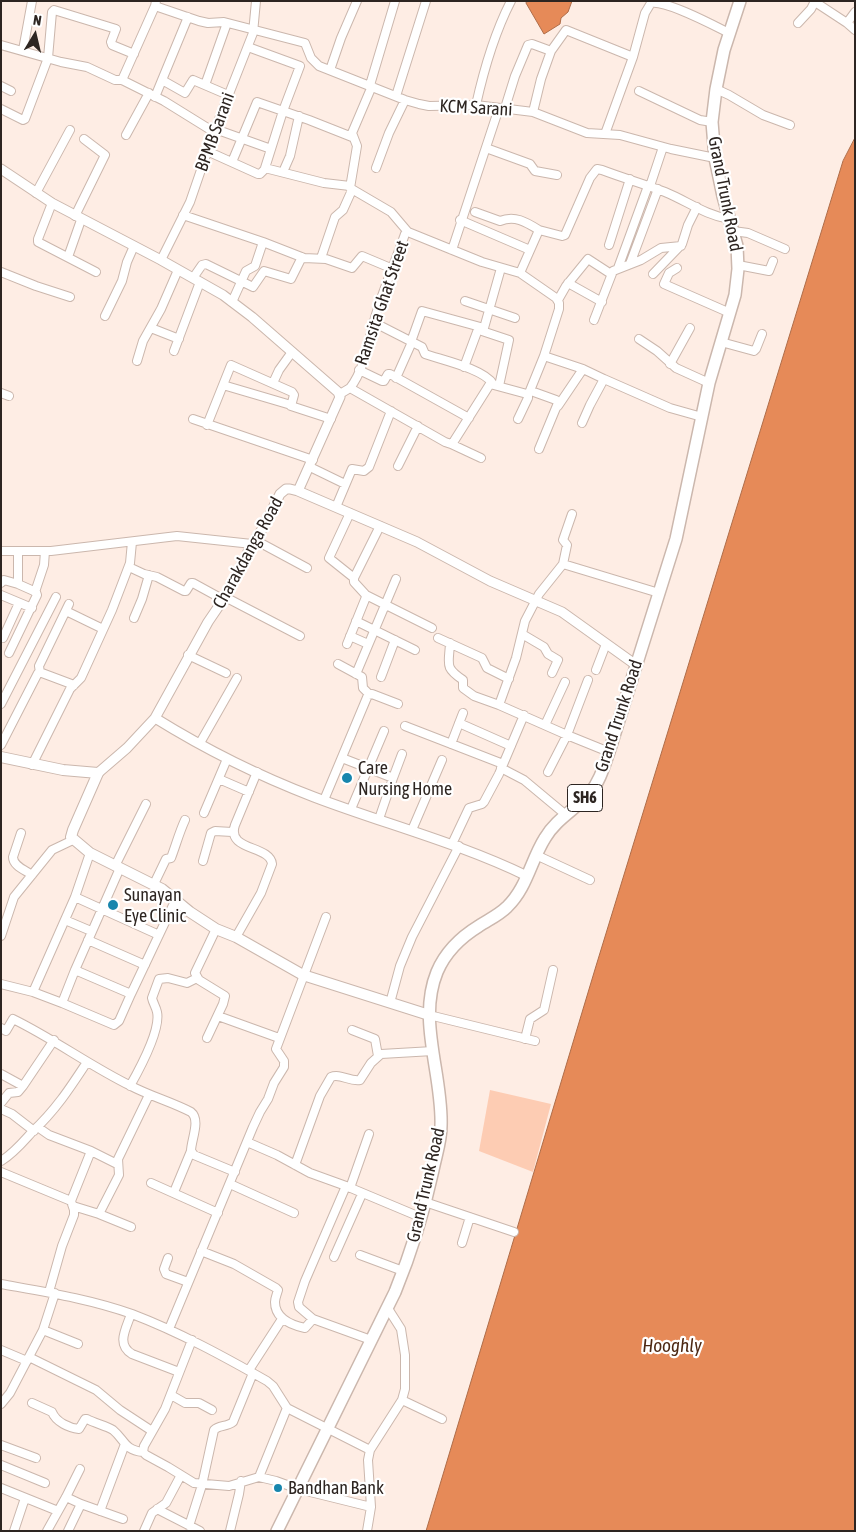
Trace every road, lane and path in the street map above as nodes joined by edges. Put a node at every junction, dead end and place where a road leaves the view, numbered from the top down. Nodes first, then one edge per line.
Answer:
1 (32, 1) edge
2 (256, 1) edge
3 (357, 1) edge
4 (395, 1) edge
5 (426, 1) edge
6 (511, 1) edge
7 (740, 1) edge
8 (651, 2) edge
9 (815, 2) edge
10 (156, 4) edge
11 (855, 12) edge
12 (188, 17) junction
13 (227, 23) junction
14 (798, 23) dead end
15 (847, 23) junction
16 (254, 30) junction
17 (855, 30) edge
18 (729, 33) junction
19 (1, 45) edge
20 (248, 46) junction
21 (23, 50) junction
22 (551, 51) junction
23 (134, 54) junction
24 (633, 57) junction
25 (48, 58) junction
26 (330, 70) junction
27 (122, 80) junction
28 (162, 80) junction
29 (205, 85) junction
30 (1, 86) edge
31 (371, 86) junction
32 (716, 89) junction
33 (639, 91) dead end
34 (11, 92) dead end
35 (152, 95) junction
36 (228, 95) junction
37 (396, 96) junction
38 (405, 100) junction
39 (476, 105) junction
40 (502, 108) junction
41 (1, 109) edge
42 (283, 111) junction
43 (533, 112) junction
44 (299, 116) junction
45 (712, 122) junction
46 (790, 125) dead end
47 (70, 130) dead end
48 (215, 130) junction
49 (605, 134) junction
50 (126, 135) dead end
51 (352, 137) junction
52 (242, 138) junction
53 (84, 139) dead end
54 (663, 147) junction
55 (486, 148) junction
56 (271, 149) junction
57 (207, 151) junction
58 (715, 158) junction
59 (232, 162) junction
60 (266, 168) junction
61 (376, 168) dead end
62 (1, 169) edge
63 (283, 172) junction
64 (557, 175) dead end
65 (630, 179) junction
66 (649, 186) junction
67 (351, 188) junction
68 (658, 189) junction
69 (36, 193) junction
70 (52, 203) junction
71 (697, 207) junction
72 (475, 212) dead end
73 (183, 215) junction
74 (78, 218) junction
75 (729, 219) junction
76 (460, 220) junction
77 (539, 230) junction
78 (733, 231) junction
79 (408, 232) junction
80 (263, 242) junction
81 (609, 245) dead end
82 (134, 246) junction
83 (681, 246) junction
84 (785, 249) dead end
85 (452, 250) junction
86 (530, 250) junction
87 (68, 257) junction
88 (302, 257) junction
89 (320, 258) junction
90 (161, 260) junction
91 (773, 261) dead end
92 (630, 264) junction
93 (738, 265) junction
94 (501, 268) junction
95 (618, 268) junction
96 (677, 268) dead end
97 (393, 269) junction
98 (178, 270) junction
99 (1, 272) edge
100 (96, 272) dead end
101 (520, 273) junction
102 (611, 274) junction
103 (653, 274) dead end
104 (196, 280) junction
105 (242, 281) junction
106 (568, 283) junction
107 (70, 297) dead end
108 (558, 300) junction
109 (464, 301) dead end
110 (232, 302) junction
111 (602, 302) junction
112 (489, 309) junction
113 (730, 313) junction
114 (105, 316) dead end
115 (514, 318) dead end
116 (594, 320) dead end
117 (374, 322) junction
118 (151, 328) junction
119 (690, 328) dead end
120 (481, 329) junction
121 (762, 334) dead end
122 (179, 339) junction
123 (639, 340) dead end
124 (412, 342) junction
125 (721, 342) junction
126 (174, 352) dead end
127 (292, 352) junction
128 (544, 356) junction
129 (137, 361) dead end
130 (670, 364) junction
131 (464, 367) junction
132 (583, 369) junction
133 (359, 370) junction
134 (396, 378) junction
135 (604, 379) junction
136 (273, 383) junction
137 (709, 383) junction
138 (223, 385) junction
139 (496, 385) junction
140 (350, 388) junction
141 (529, 392) junction
142 (340, 394) junction
143 (291, 405) junction
144 (558, 406) junction
145 (391, 411) junction
146 (702, 417) junction
147 (468, 418) junction
148 (193, 419) dead end
149 (331, 419) junction
150 (518, 419) dead end
151 (582, 423) dead end
152 (208, 425) junction
153 (418, 426) junction
154 (451, 444) junction
155 (539, 449) dead end
156 (481, 458) dead end
157 (311, 463) junction
158 (398, 466) dead end
159 (346, 484) junction
160 (298, 491) junction
161 (336, 507) junction
162 (350, 513) junction
163 (572, 514) dead end
164 (380, 526) junction
165 (132, 542) junction
166 (253, 542) junction
167 (1, 551) edge
168 (18, 551) junction
169 (45, 551) junction
170 (563, 564) junction
171 (129, 567) junction
172 (307, 568) dead end
173 (149, 575) junction
174 (354, 578) junction
175 (396, 579) dead end
176 (1, 583) edge
177 (18, 584) junction
178 (35, 592) junction
179 (659, 593) junction
180 (1, 595) edge
181 (366, 595) junction
182 (56, 597) dead end
183 (224, 599) junction
184 (535, 601) junction
185 (19, 603) junction
186 (385, 604) junction
187 (32, 608) junction
188 (134, 618) dead end
189 (356, 621) junction
190 (432, 628) dead end
191 (103, 629) junction
192 (374, 629) junction
193 (522, 634) junction
194 (300, 636) dead end
195 (2, 638) edge
196 (438, 638) dead end
197 (395, 640) junction
198 (15, 642) junction
199 (450, 643) junction
200 (368, 644) junction
201 (606, 644) junction
202 (415, 650) dead end
203 (9, 654) dead end
204 (188, 655) junction
205 (338, 664) dead end
206 (636, 665) junction
207 (596, 670) dead end
208 (40, 672) junction
209 (226, 673) dead end
210 (552, 673) dead end
211 (356, 674) junction
212 (237, 678) dead end
213 (381, 678) dead end
214 (509, 679) junction
215 (588, 680) dead end
216 (565, 682) dead end
217 (74, 685) junction
218 (369, 694) junction
219 (1, 704) edge
220 (398, 704) dead end
221 (499, 705) junction
222 (463, 713) dead end
223 (524, 715) junction
224 (155, 718) junction
225 (459, 723) junction
226 (546, 725) junction
227 (405, 726) dead end
228 (384, 731) dead end
229 (567, 735) junction
230 (200, 743) junction
231 (451, 744) junction
232 (1, 745) edge
233 (511, 746) junction
234 (609, 752) junction
235 (402, 754) dead end
236 (1, 757) edge
237 (342, 758) junction
238 (228, 759) junction
239 (442, 760) dead end
240 (32, 765) junction
241 (502, 766) junction
242 (367, 768) junction
243 (257, 772) junction
244 (548, 772) dead end
245 (98, 773) junction
246 (393, 778) junction
247 (219, 779) junction
248 (249, 792) junction
249 (324, 800) junction
250 (146, 804) dead end
251 (351, 810) junction
252 (204, 813) dead end
253 (566, 815) junction
254 (379, 819) junction
255 (185, 820) dead end
256 (412, 830) junction
257 (232, 832) junction
258 (21, 833) dead end
259 (73, 840) junction
260 (455, 845) junction
261 (90, 853) junction
262 (536, 855) junction
263 (203, 861) dead end
264 (118, 867) junction
265 (32, 875) junction
266 (528, 876) junction
267 (590, 880) dead end
268 (154, 884) junction
269 (75, 898) junction
270 (176, 899) junction
271 (101, 909) junction
272 (326, 918) dead end
273 (65, 920) junction
274 (216, 929) junction
275 (91, 931) junction
276 (2, 933) edge
277 (159, 935) junction
278 (236, 937) junction
279 (88, 940) junction
280 (145, 965) junction
281 (75, 970) junction
282 (553, 970) dead end
283 (303, 976) junction
284 (197, 978) junction
285 (1, 984) edge
286 (34, 992) junction
287 (131, 994) junction
288 (62, 1003) junction
289 (390, 1003) junction
290 (430, 1015) junction
291 (218, 1016) junction
292 (1, 1028) edge
293 (352, 1030) dead end
294 (207, 1038) dead end
295 (279, 1038) junction
296 (525, 1039) junction
297 (54, 1040) junction
298 (534, 1041) dead end
299 (433, 1051) junction
300 (378, 1056) junction
301 (87, 1062) junction
302 (1, 1074) edge
303 (23, 1086) junction
304 (130, 1086) junction
305 (149, 1095) junction
306 (1, 1103) edge
307 (1, 1110) edge
308 (36, 1129) junction
309 (369, 1134) dead end
310 (247, 1142) junction
311 (91, 1151) junction
312 (191, 1151) junction
313 (1, 1161) edge
314 (117, 1164) junction
315 (295, 1165) junction
316 (1, 1172) edge
317 (235, 1172) junction
318 (151, 1183) dead end
319 (230, 1184) junction
320 (348, 1187) junction
321 (174, 1192) junction
322 (362, 1194) junction
323 (425, 1202) junction
324 (72, 1204) junction
325 (218, 1213) junction
326 (294, 1213) dead end
327 (99, 1214) junction
328 (420, 1217) junction
329 (470, 1217) junction
330 (131, 1226) dead end
331 (514, 1232) dead end
332 (462, 1243) dead end
333 (201, 1251) junction
334 (360, 1255) dead end
335 (334, 1257) dead end
336 (168, 1258) dead end
337 (403, 1271) junction
338 (188, 1282) junction
339 (1, 1284) edge
340 (52, 1293) junction
341 (388, 1307) junction
342 (132, 1314) junction
343 (282, 1319) junction
344 (313, 1319) junction
345 (169, 1329) junction
346 (43, 1330) junction
347 (192, 1340) junction
348 (371, 1340) junction
349 (78, 1344) dead end
350 (1, 1350) edge
351 (28, 1359) junction
352 (179, 1372) junction
353 (251, 1372) junction
354 (171, 1395) junction
355 (402, 1400) junction
356 (32, 1403) dead end
357 (1, 1404) edge
358 (287, 1408) junction
359 (212, 1410) dead end
360 (442, 1419) dead end
361 (327, 1428) junction
362 (152, 1431) junction
363 (125, 1444) junction
364 (1, 1445) edge
365 (370, 1450) junction
366 (143, 1452) junction
367 (36, 1458) dead end
368 (1, 1465) edge
369 (80, 1469) dead end
370 (181, 1475) junction
371 (259, 1477) junction
372 (241, 1481) junction
373 (45, 1483) dead end
374 (202, 1485) junction
375 (1, 1488) edge
376 (298, 1489) junction
377 (66, 1497) junction
378 (25, 1498) junction
379 (81, 1504) junction
380 (371, 1507) junction
381 (157, 1509) junction
382 (58, 1511) junction
383 (100, 1511) junction
384 (123, 1519) dead end
385 (189, 1526) junction
386 (14, 1531) edge
387 (47, 1531) edge
388 (68, 1531) edge
389 (144, 1531) edge
390 (200, 1531) edge
391 (230, 1531) edge
392 (277, 1531) edge
393 (367, 1531) edge

1 - 21 street
2 - 16 street, BPMB Sarani
3 - 26 street
4 - 31 street
5 - 37 street
6 - 39 street
7 - 18 main road, Grand Trunk Road / SH6
8 - 18 street
8 - 24 street
9 - 14 street
9 - 15 street
10 - 12 street
10 - 23 street
11 - 15 street
12 - 13 street
12 - 28 street
13 - 16 street
13 - 29 street
15 - 17 street
16 - 20 street, BPMB Sarani
16 - 26 street, KCM Sarani
18 - 32 main road, Grand Trunk Road / SH6
19 - 21 street
20 - 36 street, BPMB Sarani
20 - 42 street
21 - 25 street
22 - 24 street
22 - 40 street
22 - 43 street
23 - 25 street
23 - 27 street
24 - 49 street
25 - 27 street
25 - 41 street
26 - 31 street, KCM Sarani
27 - 35 street
28 - 29 street
28 - 35 street
29 - 36 street
30 - 34 street
31 - 37 street, KCM Sarani
31 - 51 street
32 - 45 main road, Grand Trunk Road / SH6
32 - 46 street
33 - 45 street
35 - 48 street
35 - 50 street
36 - 48 street, BPMB Sarani
37 - 38 street, KCM Sarani
38 - 39 street, KCM Sarani
38 - 61 street
39 - 40 street, KCM Sarani
40 - 43 street, KCM Sarani
40 - 55 street
42 - 44 street
42 - 52 street
42 - 56 street
43 - 49 street, KCM Sarani
44 - 51 street
44 - 63 street
45 - 58 main road, Grand Trunk Road / SH6
47 - 69 street
48 - 52 street
48 - 57 street, BPMB Sarani
49 - 54 street, KCM Sarani
51 - 67 street
52 - 56 street
52 - 59 street
53 - 74 street
54 - 58 street, KCM Sarani
54 - 66 street
55 - 64 street
55 - 76 street
56 - 60 street
57 - 59 street
57 - 73 street, BPMB Sarani
58 - 75 main road, Grand Trunk Road / SH6
59 - 60 street
60 - 63 street
62 - 69 street
63 - 67 street
65 - 66 street
65 - 77 street
65 - 81 street
66 - 68 street
66 - 95 street
67 - 79 street
67 - 89 street
68 - 71 street
68 - 92 street
69 - 70 street
70 - 74 street
70 - 87 street
71 - 75 street
71 - 83 street
72 - 77 street
73 - 80 street
73 - 90 street, BPMB Sarani
74 - 82 street
74 - 87 street
75 - 78 main road, Grand Trunk Road / SH6
76 - 85 street
76 - 86 street
77 - 86 street
78 - 84 street
78 - 93 main road, Grand Trunk Road / SH6
79 - 85 street, Ramsita Ghat Street
79 - 97 street, Ramsita Ghat Street
80 - 88 street
80 - 105 street
82 - 90 street
82 - 114 street
83 - 92 street
83 - 103 street
85 - 94 street, Ramsita Ghat Street
86 - 101 street
87 - 100 street
88 - 89 street
88 - 105 street
89 - 97 street
90 - 98 street
91 - 93 street
92 - 95 street
93 - 113 main road, Grand Trunk Road / SH6
94 - 101 street, Ramsita Ghat Street
94 - 112 street
95 - 102 street
96 - 113 street
97 - 117 street, Ramsita Ghat Street
98 - 104 street
98 - 118 street
99 - 107 street
101 - 108 street, Ramsita Ghat Street
102 - 106 street
102 - 111 street
104 - 105 street
104 - 110 street
104 - 122 street
105 - 110 street
106 - 108 street
106 - 111 street
108 - 128 street
109 - 112 street
110 - 127 street
111 - 116 street
112 - 115 street
112 - 120 street
113 - 125 main road, Grand Trunk Road / SH6
117 - 124 street
117 - 133 street, Ramsita Ghat Street
118 - 122 street
118 - 129 street
119 - 130 street
120 - 124 street
120 - 131 street
120 - 139 street
121 - 125 street
122 - 126 street
123 - 130 street
124 - 131 street
124 - 134 street
125 - 137 main road, Grand Trunk Road / SH6
127 - 136 street
127 - 142 street
128 - 132 street
128 - 141 street
130 - 137 street
131 - 139 street
132 - 135 street
132 - 144 street
133 - 134 street
133 - 140 street, Ramsita Ghat Street
134 - 147 street
135 - 146 street
135 - 151 street
136 - 138 street
136 - 143 street
137 - 146 main road, Grand Trunk Road / SH6
138 - 143 street
138 - 152 street
139 - 141 street
139 - 147 street
140 - 142 street
140 - 145 street
141 - 144 street
141 - 150 street
142 - 149 street, Charakdanga Road
143 - 149 street
144 - 155 street
145 - 153 street
145 - 159 street
146 - 179 main road, Grand Trunk Road / SH6
147 - 154 street
148 - 152 street
149 - 157 street, Charakdanga Road
152 - 157 street
153 - 154 street
153 - 158 street
154 - 156 street
157 - 159 street
157 - 160 street, Charakdanga Road
159 - 161 street
160 - 161 street
160 - 166 street, Charakdanga Road
161 - 162 street
162 - 164 street
162 - 174 street
163 - 170 street
164 - 174 street
164 - 184 street
165 - 166 street
165 - 169 street
165 - 171 street
166 - 172 street
166 - 183 street, Charakdanga Road
167 - 168 street
168 - 169 street
168 - 177 street
169 - 178 street
170 - 179 street
170 - 184 street
171 - 173 street
171 - 191 street
173 - 183 street
173 - 188 street
174 - 181 street
175 - 186 street
176 - 177 street
177 - 178 street
178 - 187 street
179 - 206 main road, Grand Trunk Road / SH6
180 - 185 street
181 - 186 street
181 - 189 street
182 - 219 street
183 - 194 street
183 - 204 street, Charakdanga Road
184 - 193 street
184 - 201 street
185 - 187 street
185 - 195 street
186 - 190 street
186 - 192 street
187 - 198 street
189 - 192 street
189 - 200 street
191 - 208 street
191 - 217 street
192 - 197 street
192 - 200 street
193 - 210 street
193 - 214 street
195 - 198 street
196 - 199 street
197 - 202 street
197 - 213 street
198 - 203 street
199 - 214 street
199 - 221 street
200 - 211 street
201 - 206 street
201 - 207 street
204 - 209 street
204 - 224 street, Charakdanga Road
205 - 211 street
206 - 234 main road, Grand Trunk Road / SH6
208 - 217 street
208 - 232 street
211 - 218 street
212 - 230 street
214 - 221 street
215 - 229 street
216 - 226 street
217 - 240 street
218 - 220 street
218 - 237 street
221 - 223 street
222 - 225 street
223 - 226 street
223 - 233 street
224 - 230 street
224 - 245 street, Charakdanga Road
225 - 231 street
225 - 233 street
226 - 229 street
227 - 231 street
228 - 242 street
229 - 234 street
229 - 244 street
230 - 238 street
231 - 241 street
233 - 241 street
234 - 253 main road, Grand Trunk Road / SH6
235 - 246 street
236 - 240 main road
237 - 242 street
237 - 249 street
238 - 243 street
238 - 247 street
239 - 256 street
240 - 245 main road
241 - 253 street
241 - 260 street
242 - 246 street
242 - 251 street
243 - 248 street
243 - 249 street
245 - 259 main road
246 - 254 street
247 - 248 street
247 - 252 street
248 - 257 street
249 - 251 street
250 - 264 street
251 - 254 street
253 - 262 main road, Grand Trunk Road / SH6
254 - 256 street
255 - 268 street
256 - 260 street
257 - 263 street
257 - 278 street
258 - 265 street
259 - 261 main road
259 - 265 street
260 - 266 street
260 - 289 street
261 - 264 main road
261 - 269 street
262 - 266 main road, Grand Trunk Road / SH6
262 - 267 street
264 - 268 main road
264 - 271 street
265 - 276 street
266 - 290 main road, Grand Trunk Road / SH6
268 - 270 main road
269 - 271 street
269 - 273 street
270 - 274 main road
270 - 277 street
271 - 275 street
271 - 277 street
272 - 283 street
273 - 275 street
273 - 286 street
274 - 278 main road
274 - 284 street
275 - 279 street
277 - 280 street
278 - 283 main road
279 - 280 street
279 - 281 street
280 - 287 street
281 - 287 street
281 - 288 street
282 - 296 street
283 - 289 main road
283 - 295 street
284 - 291 street
284 - 304 street
285 - 286 street
286 - 288 street
287 - 288 street
289 - 290 main road
290 - 296 street
290 - 299 main road, Grand Trunk Road / SH6
291 - 294 street
291 - 295 street
292 - 297 street
293 - 300 street
295 - 310 street
296 - 298 street
297 - 301 street
297 - 303 street
299 - 300 street
299 - 323 main road, Grand Trunk Road / SH6
300 - 315 street
301 - 304 street
301 - 308 street
302 - 303 street
303 - 306 street
304 - 305 street
305 - 312 street
305 - 314 street
307 - 308 street
308 - 311 street
308 - 313 street
309 - 320 street
310 - 315 street
310 - 317 street
311 - 314 street
311 - 324 street
312 - 317 street
312 - 321 street
314 - 327 street
315 - 320 street
316 - 324 street
317 - 319 street
318 - 321 street
319 - 325 street
319 - 326 street
320 - 322 street
320 - 344 street
321 - 325 street
322 - 328 street
322 - 335 street
323 - 328 main road, Grand Trunk Road / SH6
323 - 329 street
324 - 327 street
324 - 340 street
325 - 333 street
327 - 330 street
328 - 337 main road, Grand Trunk Road / SH6
329 - 331 street
329 - 332 street
333 - 338 street
333 - 343 street
334 - 337 street
336 - 338 street
337 - 341 main road, Grand Trunk Road / SH6
338 - 345 street
339 - 340 street
340 - 342 street
340 - 346 street
341 - 348 main road, Grand Trunk Road / SH6
341 - 355 street
342 - 345 street
342 - 352 street
343 - 344 street
343 - 353 street
344 - 348 street
345 - 347 street
346 - 349 street
346 - 351 street
347 - 352 street
347 - 353 street
348 - 361 main road, Grand Trunk Road / SH6
350 - 351 street
351 - 357 street
351 - 362 street
352 - 354 street
353 - 358 street
353 - 374 street
354 - 359 street
354 - 362 street
355 - 360 street
355 - 365 street
356 - 363 street
358 - 361 street
358 - 371 street
361 - 365 street
361 - 376 main road, Grand Trunk Road / SH6
362 - 366 street
363 - 366 street
363 - 383 street
364 - 367 street
365 - 380 street
366 - 370 street
368 - 373 street
369 - 377 street
370 - 374 street
370 - 381 street
371 - 372 street
371 - 376 street
372 - 374 street
372 - 391 street
374 - 385 street
375 - 378 street
376 - 380 street
376 - 392 main road, Grand Trunk Road / SH6
377 - 379 street
377 - 382 street
378 - 382 street
378 - 386 street
379 - 383 street
379 - 388 street
380 - 393 street
381 - 385 street
381 - 389 street
382 - 387 street
383 - 384 street
385 - 390 street

